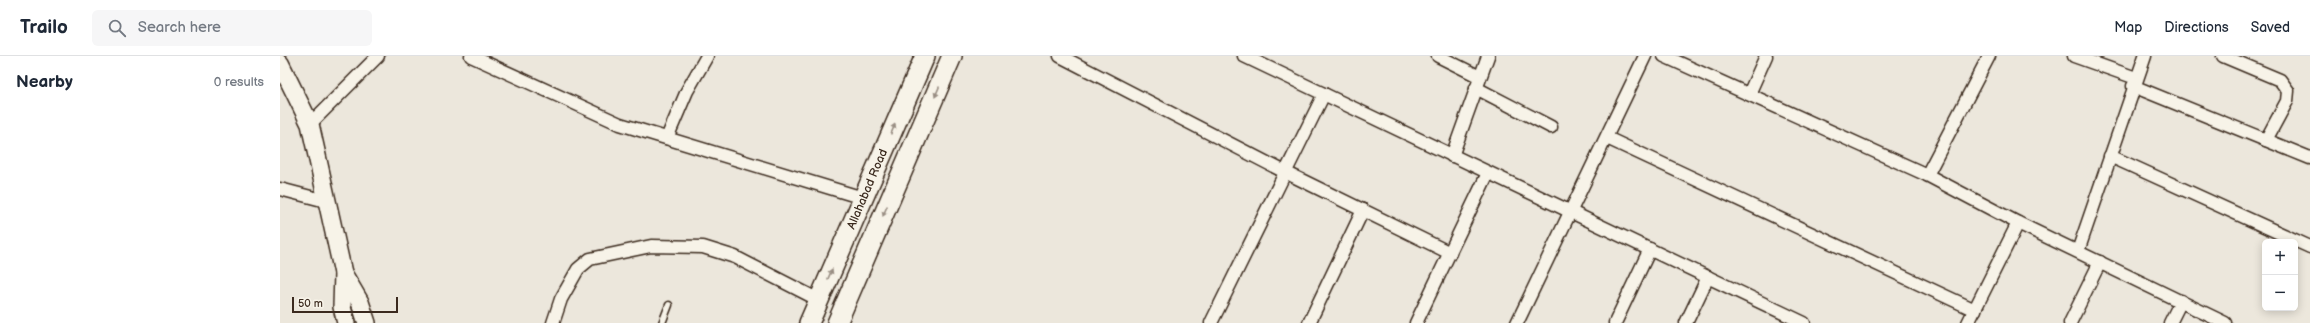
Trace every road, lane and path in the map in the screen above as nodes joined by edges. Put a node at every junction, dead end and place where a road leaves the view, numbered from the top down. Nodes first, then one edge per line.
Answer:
1 (378, 56) edge
2 (471, 56) edge
3 (707, 56) edge
4 (925, 56) edge
5 (952, 56) edge
6 (1060, 56) edge
7 (1244, 56) edge
8 (1438, 56) edge
9 (1488, 56) edge
10 (1645, 56) edge
11 (1664, 56) edge
12 (1766, 56) edge
13 (1989, 56) edge
14 (2074, 56) edge
15 (2145, 56) edge
16 (2223, 56) edge
17 (1257, 59) edge
18 (280, 63) edge
19 (2135, 82) junction
20 (1478, 83) junction
21 (1324, 94) junction
22 (1749, 94) junction
23 (310, 124) junction
24 (1551, 127) dead end
25 (667, 138) junction
26 (1607, 138) junction
27 (2266, 140) junction
28 (1452, 156) junction
29 (2110, 156) junction
30 (2310, 158) edge
31 (1285, 172) junction
32 (1488, 173) junction
33 (1927, 175) junction
34 (280, 189) edge
35 (863, 198) junction
36 (326, 202) junction
37 (1363, 210) junction
38 (1572, 212) junction
39 (2018, 223) junction
40 (2310, 247) edge
41 (1650, 249) junction
42 (2078, 251) junction
43 (1450, 253) junction
44 (2100, 262) junction
45 (343, 273) junction
46 (1708, 277) junction
47 (819, 300) junction
48 (2181, 301) junction
49 (669, 305) dead end
50 (1975, 310) junction
51 (346, 323) edge
52 (367, 323) edge
53 (553, 323) edge
54 (662, 323) edge
55 (809, 323) edge
56 (837, 323) edge
57 (1211, 323) edge
58 (1309, 323) edge
59 (1416, 323) edge
60 (1517, 323) edge
61 (1615, 323) edge
62 (1686, 323) edge
63 (1804, 323) edge
64 (1968, 323) edge
65 (2070, 323) edge
66 (2170, 323) edge
67 (2225, 323) edge

1 - 23 street
2 - 25 street
3 - 25 street
35 -> 4 main road, Allahabad Road
5 -> 56 main road
6 - 31 street
7 - 17 street
8 - 20 street
9 - 20 street
10 - 26 street
11 - 22 street
12 - 22 street
13 - 33 street
14 - 19 street
15 - 19 street
16 - 27 street
17 - 21 street
18 - 23 main road
19 - 27 street
19 - 29 street
20 - 24 street
20 - 28 street
21 - 28 street
21 - 31 street
22 - 33 street
23 - 36 main road
25 - 35 street
26 - 38 street
26 - 50 street
27 - 30 street
28 - 32 street
29 - 40 street
29 - 42 street
31 - 37 street
31 - 57 street
32 - 38 street
32 - 43 street
33 - 39 street
34 - 36 street
47 -> 35 main road, Allahabad Road
36 - 45 main road
37 - 43 street
37 - 58 street
38 - 41 street
38 - 60 street
39 - 42 street
39 - 50 street
41 - 46 street
41 - 61 street
42 - 44 street
43 - 59 street
44 - 48 street
44 - 65 street
45 - 51 main road
45 - 52 main road
46 - 62 street
46 - 63 street
47 - 53 street
47 - 55 main road, Allahabad Road
48 - 66 street
48 - 67 street
49 - 54 lane
50 - 64 street

